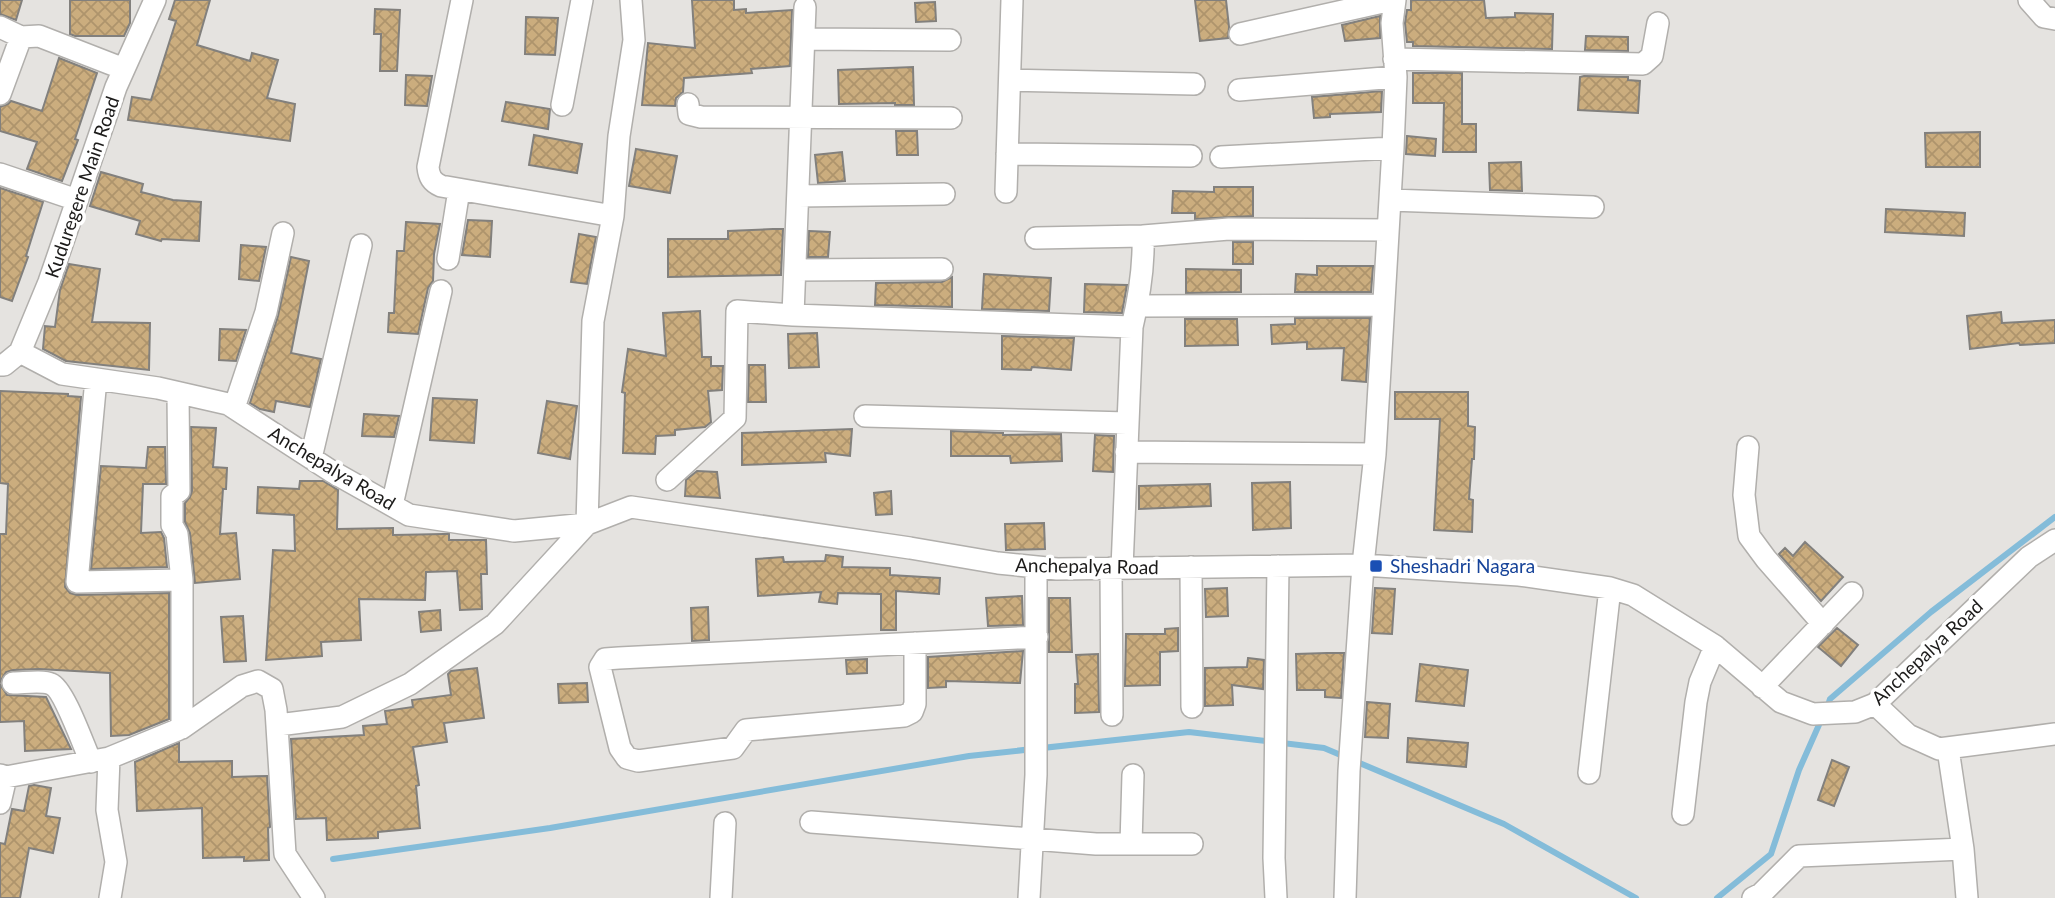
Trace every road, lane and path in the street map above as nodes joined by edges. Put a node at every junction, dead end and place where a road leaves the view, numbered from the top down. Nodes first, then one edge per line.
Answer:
1 (155, 0) edge
2 (462, 0) edge
3 (582, 0) edge
4 (631, 0) edge
5 (1012, 0) edge
6 (1018, 0) edge
7 (1394, 0) edge
8 (2029, 0) edge
9 (805, 7) dead end
10 (2055, 19) edge
11 (1658, 23) dead end
12 (0, 27) edge
13 (1240, 34) dead end
14 (21, 37) junction
15 (804, 39) junction
16 (950, 40) dead end
17 (1395, 68) junction
18 (124, 69) junction
19 (1010, 80) junction
20 (1195, 84) dead end
21 (1238, 90) dead end
22 (0, 94) edge
23 (688, 104) dead end
24 (562, 105) dead end
25 (802, 118) junction
26 (951, 118) dead end
27 (1393, 148) junction
28 (1007, 154) junction
29 (1191, 156) dead end
30 (1221, 157) dead end
31 (0, 174) edge
32 (459, 190) junction
33 (1006, 192) dead end
34 (944, 194) dead end
35 (798, 196) junction
36 (77, 200) junction
37 (1390, 200) junction
38 (1593, 207) dead end
39 (613, 216) junction
40 (1388, 230) junction
41 (283, 233) dead end
42 (1143, 236) junction
43 (1037, 238) dead end
44 (361, 245) dead end
45 (448, 259) dead end
46 (942, 269) dead end
47 (795, 270) junction
48 (441, 291) dead end
49 (1382, 305) junction
50 (1137, 306) junction
51 (793, 315) junction
52 (1132, 327) junction
53 (20, 352) junction
54 (0, 365) edge
55 (96, 379) junction
56 (178, 393) junction
57 (234, 408) junction
58 (864, 416) dead end
59 (1127, 423) junction
60 (1748, 447) dead end
61 (1126, 452) junction
62 (1375, 454) junction
63 (312, 458) junction
64 (667, 480) dead end
65 (392, 505) junction
66 (587, 524) junction
67 (2055, 540) edge
68 (1363, 565) junction
69 (1278, 566) junction
70 (1036, 567) junction
71 (1191, 567) junction
72 (1117, 568) junction
73 (182, 580) junction
74 (1611, 587) junction
75 (1852, 593) dead end
76 (1823, 624) junction
77 (1037, 637) junction
78 (915, 643) junction
79 (1715, 646) junction
80 (13, 683) dead end
81 (1762, 687) junction
82 (1874, 704) junction
83 (1192, 707) dead end
84 (1112, 715) dead end
85 (278, 725) junction
86 (183, 728) junction
87 (2055, 734) edge
88 (1948, 749) junction
89 (100, 760) junction
90 (1589, 773) dead end
91 (1133, 775) dead end
92 (3, 776) edge
93 (0, 803) edge
94 (1683, 814) dead end
95 (811, 822) dead end
96 (725, 823) dead end
97 (1034, 838) junction
98 (1131, 844) junction
99 (1192, 844) dead end
100 (1963, 849) junction
101 (110, 898) edge
102 (314, 898) edge
103 (721, 898) edge
104 (1029, 898) edge
105 (1276, 898) edge
106 (1345, 898) edge
107 (1753, 898) edge
108 (1967, 898) edge

1 - 18 street, Kuduregere Main Road
2 - 32 street
3 - 24 street
4 - 39 street
5 - 6 street
5 - 19 street
7 - 13 street
7 - 17 street
8 - 10 street
9 - 15 street
11 - 17 street
12 - 14 street
14 - 18 street
14 - 22 street
15 - 16 street
15 - 25 street
17 - 21 street
17 - 27 street
18 - 36 street, Kuduregere Main Road
19 - 20 street
19 - 28 street
23 - 25 street
25 - 26 street
25 - 35 street
27 - 30 street
27 - 37 street
28 - 29 street
28 - 33 street
31 - 36 street
32 - 39 street
32 - 45 street
34 - 35 street
35 - 47 street
36 - 53 street, Kuduregere Main Road
37 - 38 street
37 - 40 street
39 - 66 street
40 - 42 street
40 - 49 street
41 - 57 street
42 - 43 street
42 - 50 street
44 - 63 street
46 - 47 street
47 - 51 street
48 - 65 street
49 - 50 street
49 - 62 street
50 - 52 street
51 - 52 street
51 - 64 street
52 - 59 street
53 - 54 street
53 - 55 street, Anchepalya Road
55 - 56 street, Anchepalya Road
55 - 73 street
56 - 57 street, Anchepalya Road
56 - 73 street
57 - 63 street, Anchepalya Road
58 - 59 street
59 - 61 street
60 - 76 street
61 - 62 street
61 - 72 street
62 - 68 street
63 - 65 street, Anchepalya Road
65 - 66 street, Anchepalya Road
66 - 70 street, Anchepalya Road
66 - 85 street
67 - 82 street, Anchepalya Road
68 - 69 street, Anchepalya Road
68 - 74 street, Anchepalya Road
68 - 106 street
69 - 71 street, Anchepalya Road
69 - 105 street
70 - 72 street, Anchepalya Road
70 - 77 street
71 - 72 street, Anchepalya Road
71 - 83 street
72 - 84 street
73 - 86 street
74 - 79 street, Anchepalya Road
74 - 90 street
75 - 76 street
76 - 81 street
77 - 78 street
77 - 97 street
78 - 78 street
79 - 81 street, Anchepalya Road
79 - 94 street
80 - 89 street
81 - 82 street, Anchepalya Road
82 - 88 street
85 - 86 street
85 - 102 street
86 - 89 street
87 - 88 street
88 - 100 street
89 - 92 street
89 - 101 street
91 - 98 street
92 - 93 street
95 - 97 street
96 - 103 street
97 - 98 street
97 - 104 street
98 - 99 street
100 - 107 street
100 - 108 street

